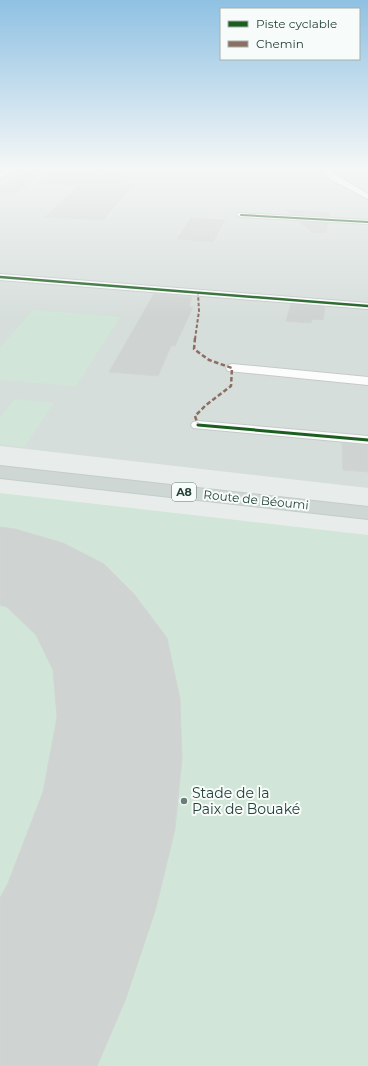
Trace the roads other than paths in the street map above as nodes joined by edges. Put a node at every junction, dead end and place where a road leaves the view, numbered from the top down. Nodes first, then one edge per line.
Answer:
1 (273, 217) edge
2 (368, 222) edge
3 (0, 278) edge
4 (368, 306) edge
5 (232, 368) dead end
6 (368, 381) edge
7 (198, 425) dead end
8 (368, 440) edge
9 (0, 472) edge
10 (368, 513) edge

1 - 2 street
3 - 4 street
5 - 6 street
7 - 8 street
9 - 10 main road, Route de Béoumi / A8

